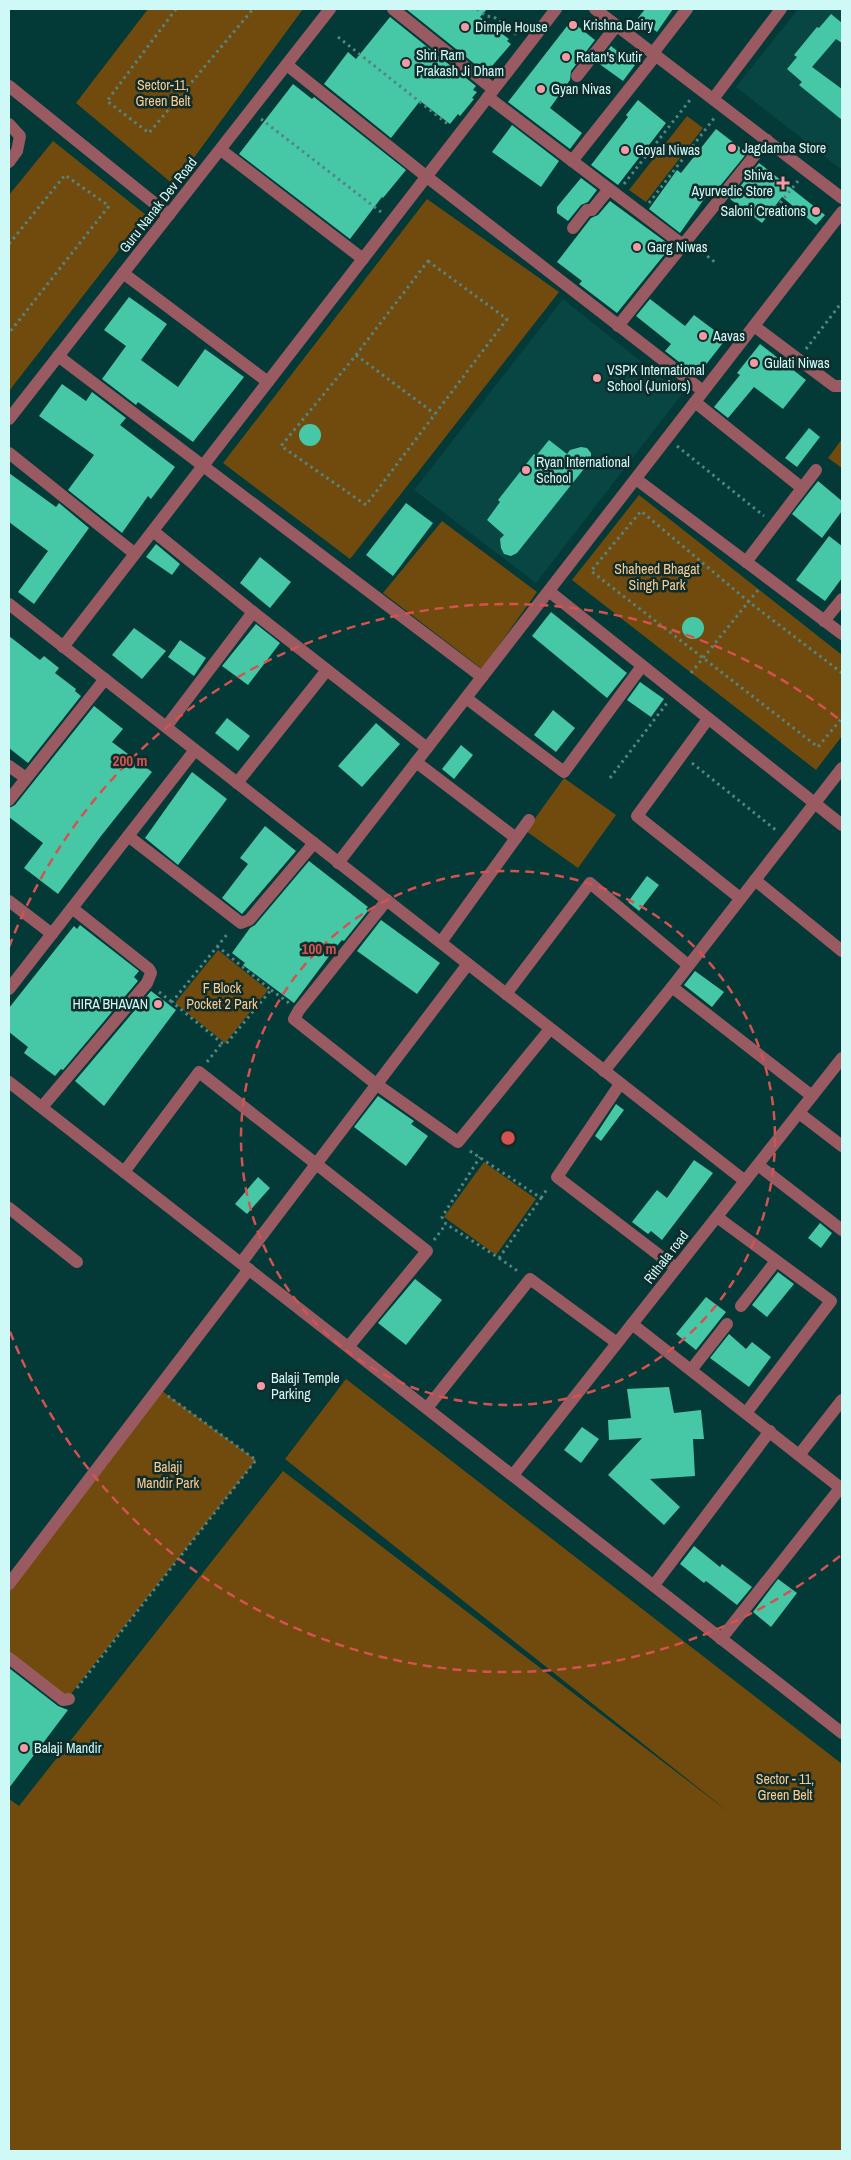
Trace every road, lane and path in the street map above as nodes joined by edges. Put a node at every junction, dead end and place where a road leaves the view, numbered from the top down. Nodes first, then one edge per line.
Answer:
1 (176, 9) edge
2 (253, 9) edge
3 (330, 9) edge
4 (393, 9) edge
5 (477, 9) edge
6 (556, 9) edge
7 (595, 9) edge
8 (687, 9) edge
9 (781, 9) edge
10 (617, 25) junction
11 (338, 37) dead end
12 (529, 44) junction
13 (655, 54) junction
14 (287, 65) junction
15 (577, 76) dead end
16 (9, 86) edge
17 (699, 88) junction
18 (491, 93) junction
19 (718, 103) junction
20 (251, 111) junction
21 (9, 124) edge
22 (453, 129) dead end
23 (767, 140) junction
24 (221, 150) junction
25 (572, 161) junction
26 (9, 162) edge
27 (807, 171) junction
28 (426, 177) junction
29 (613, 191) junction
30 (842, 198) edge
31 (776, 208) dead end
32 (842, 212) edge
33 (641, 213) junction
34 (169, 215) junction
35 (393, 220) junction
36 (573, 228) dead end
37 (685, 242) junction
38 (9, 244) edge
39 (363, 259) junction
40 (716, 262) dead end
41 (124, 273) junction
42 (842, 302) edge
43 (618, 326) junction
44 (754, 326) junction
45 (9, 333) edge
46 (356, 355) junction
47 (58, 356) junction
48 (797, 360) junction
49 (268, 382) junction
50 (842, 386) edge
51 (703, 391) junction
52 (695, 402) junction
53 (435, 414) junction
54 (9, 419) edge
55 (667, 438) junction
56 (9, 453) edge
57 (203, 466) junction
58 (816, 470) dead end
59 (636, 479) junction
60 (802, 488) junction
61 (774, 525) junction
62 (153, 530) junction
63 (134, 553) junction
64 (746, 562) junction
65 (759, 589) dead end
66 (550, 592) junction
67 (842, 599) edge
68 (749, 602) junction
69 (9, 604) edge
70 (253, 612) junction
71 (824, 621) junction
72 (842, 634) edge
73 (63, 647) junction
74 (704, 658) junction
75 (642, 666) junction
76 (327, 670) junction
77 (692, 673) dead end
78 (842, 673) edge
79 (482, 677) junction
80 (105, 680) junction
81 (674, 692) junction
82 (466, 698) junction
83 (708, 719) junction
84 (841, 721) edge
85 (166, 728) junction
86 (427, 748) junction
87 (195, 750) junction
88 (682, 755) junction
89 (416, 762) junction
90 (9, 766) edge
91 (842, 768) edge
92 (26, 778) junction
93 (610, 778) dead end
94 (237, 783) junction
95 (9, 800) edge
96 (814, 803) junction
97 (529, 820) dead end
98 (842, 825) edge
99 (128, 836) junction
100 (516, 838) junction
101 (787, 839) junction
102 (314, 843) junction
103 (338, 862) junction
104 (755, 880) junction
105 (740, 898) junction
106 (387, 900) junction
107 (9, 901) edge
108 (72, 908) junction
109 (52, 934) junction
110 (441, 942) junction
111 (842, 951) edge
112 (468, 964) junction
113 (688, 965) junction
114 (672, 987) junction
115 (9, 989) edge
116 (271, 990) junction
117 (506, 994) junction
118 (299, 1010) junction
119 (550, 1029) junction
120 (222, 1043) junction
121 (842, 1058) edge
122 (604, 1071) junction
123 (199, 1072) junction
124 (9, 1082) edge
125 (376, 1084) junction
126 (620, 1084) junction
127 (812, 1096) junction
128 (42, 1108) junction
129 (799, 1113) junction
130 (842, 1146) edge
131 (315, 1165) junction
132 (758, 1165) junction
133 (124, 1172) junction
134 (745, 1182) junction
135 (9, 1208) edge
136 (717, 1217) junction
137 (842, 1230) edge
138 (499, 1258) junction
139 (776, 1261) junction
140 (77, 1262) dead end
141 (245, 1266) junction
142 (676, 1268) junction
143 (530, 1279) junction
144 (741, 1306) dead end
145 (632, 1324) junction
146 (727, 1324) dead end
147 (617, 1343) junction
148 (349, 1346) junction
149 (691, 1370) junction
150 (158, 1388) junction
151 (842, 1401) edge
152 (427, 1408) junction
153 (746, 1413) junction
154 (770, 1431) junction
155 (799, 1454) junction
156 (513, 1475) junction
157 (841, 1488) edge
158 (9, 1584) edge
159 (654, 1585) junction
160 (721, 1639) junction
161 (9, 1658) edge
162 (69, 1698) joint
163 (842, 1732) edge

1 - 2 path
3 - 14 street, Guru Nanak Dev Road
4 - 18 street
5 - 12 path
6 - 12 street
7 - 10 street
8 - 13 street
9 - 19 street
10 - 13 street
10 - 15 street
11 - 22 path
12 - 18 street
13 - 17 street
13 - 25 street
14 - 20 street, Guru Nanak Dev Road
14 - 28 street
16 - 34 street
17 - 19 street
17 - 29 path
18 - 25 street
18 - 28 street
19 - 23 street
19 - 33 path
20 - 24 street, Guru Nanak Dev Road
20 - 35 path
21 - 26 street
23 - 27 street
23 - 37 street
24 - 34 street, Guru Nanak Dev Road
24 - 39 street
25 - 29 street
27 - 30 street
27 - 31 path
28 - 35 street
28 - 43 street
29 - 33 street
29 - 36 street
32 - 44 street
33 - 37 street
34 - 41 street, Guru Nanak Dev Road
35 - 39 street
37 - 40 path
37 - 43 street
38 - 45 path
39 - 49 street
41 - 47 street, Guru Nanak Dev Road
41 - 49 street
42 - 48 path
43 - 51 street
44 - 48 street
44 - 51 street
46 - 53 path
46 - 53 path
46 - 53 path
47 - 54 street, Guru Nanak Dev Road
47 - 57 street
48 - 50 street
49 - 57 street
51 - 52 street
52 - 55 street
52 - 60 street
55 - 59 street
55 - 61 path
56 - 63 street
57 - 62 street
57 - 79 street
58 - 60 street
59 - 64 street
59 - 66 street
60 - 61 street
61 - 64 street
62 - 63 street
62 - 70 street
63 - 73 street
64 - 71 street
65 - 68 path
66 - 75 street
66 - 79 street
67 - 71 street
68 - 74 path
68 - 74 path
68 - 78 path
69 - 73 street
70 - 76 street
70 - 85 street
71 - 72 street
73 - 80 street
74 - 77 path
74 - 84 path
75 - 81 street
75 - 82 street
76 - 86 street
76 - 94 street
79 - 82 street
80 - 85 street
80 - 92 street
81 - 83 street
81 - 93 path
82 - 86 street
83 - 88 street
83 - 96 street
85 - 87 street
86 - 89 street
87 - 94 street
87 - 99 street
88 - 101 path
88 - 105 street
89 - 100 street
89 - 103 street
90 - 92 street
91 - 96 street
92 - 95 street
94 - 102 street
96 - 98 street
96 - 101 street
97 - 100 street
99 - 102 street
99 - 108 street
100 - 110 street
101 - 104 street
102 - 103 street
103 - 106 street
104 - 105 street
104 - 111 street
105 - 113 street
106 - 110 street
106 - 118 street
107 - 109 street
108 - 109 street
108 - 128 street
109 - 115 street
110 - 112 street
112 - 117 street
112 - 125 street
113 - 114 street
113 - 117 street
114 - 122 street
114 - 127 street
116 - 118 path
116 - 120 path
116 - 120 path
117 - 119 street
118 - 125 street
119 - 122 street
119 - 125 street
120 - 123 path
121 - 127 street, Rithala road
122 - 126 street
123 - 131 street
123 - 133 street
124 - 128 street
125 - 131 street
126 - 134 street
126 - 142 street
127 - 129 street, Rithala road
128 - 133 street
129 - 130 street
129 - 132 street, Rithala road
131 - 141 street
131 - 148 street
132 - 134 street, Rithala road
132 - 137 street
133 - 141 street
134 - 136 street, Rithala road
135 - 140 street
136 - 139 street
136 - 142 street, Rithala road
138 - 138 path
138 - 143 path
139 - 144 street
139 - 153 street
141 - 148 street
141 - 150 street
142 - 145 street, Rithala road
143 - 147 street
143 - 152 street
145 - 147 street, Rithala road
145 - 149 street
146 - 149 street
147 - 156 street, Rithala road
148 - 152 street
149 - 153 street
150 - 158 street
150 - 162 path
151 - 155 street
152 - 156 street
153 - 154 street
154 - 155 street
154 - 159 street
155 - 157 street
156 - 159 street
157 - 160 street
159 - 160 street
160 - 163 street
161 - 162 street

